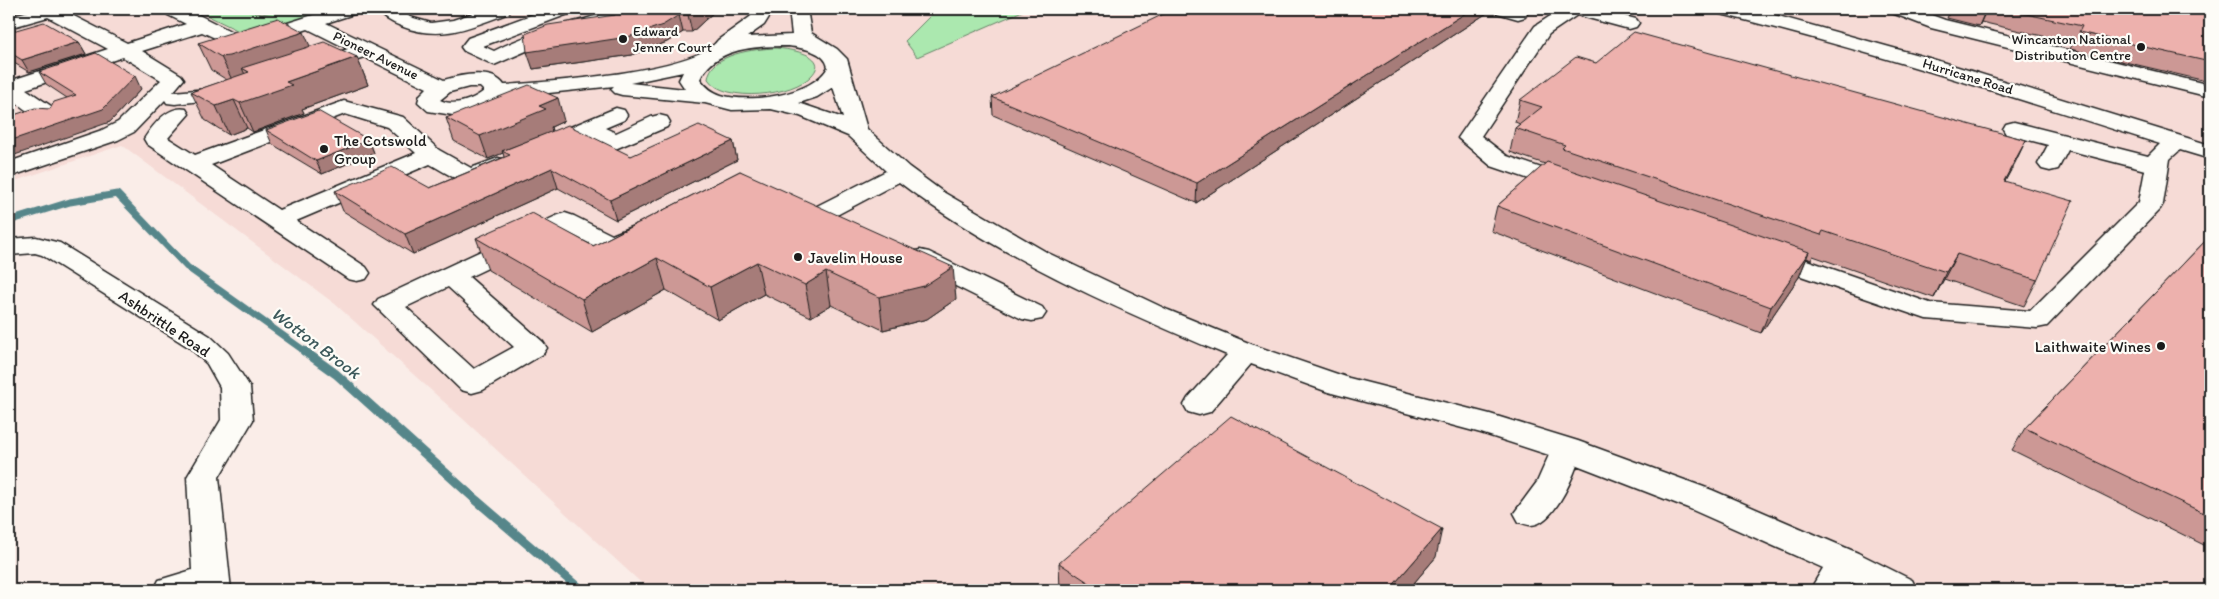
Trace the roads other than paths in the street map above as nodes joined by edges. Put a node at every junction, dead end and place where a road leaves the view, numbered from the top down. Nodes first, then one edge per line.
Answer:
1 (178, 9) edge
2 (350, 9) edge
3 (390, 9) edge
4 (502, 9) edge
5 (564, 9) edge
6 (633, 9) edge
7 (765, 9) edge
8 (798, 9) edge
9 (1574, 9) edge
10 (1724, 9) edge
11 (1899, 9) edge
12 (48, 10) edge
13 (1766, 13) edge
14 (68, 21) junction
15 (9, 22) edge
16 (309, 22) junction
17 (1629, 23) dead end
18 (203, 25) junction
19 (9, 38) edge
20 (125, 50) junction
21 (364, 50) junction
22 (827, 50) junction
23 (707, 57) junction
24 (494, 59) junction
25 (838, 68) junction
26 (300, 72) edge
27 (489, 86) junction
28 (576, 87) junction
29 (9, 88) edge
30 (245, 91) edge
31 (2210, 91) edge
32 (437, 96) junction
33 (706, 97) junction
34 (770, 102) junction
35 (49, 115) edge
36 (616, 115) dead end
37 (395, 122) junction
38 (659, 122) dead end
39 (588, 127) junction
40 (2014, 129) dead end
41 (856, 131) junction
42 (2061, 141) junction
43 (2176, 141) junction
44 (2210, 152) edge
45 (431, 155) junction
46 (193, 164) junction
47 (2050, 164) dead end
48 (2158, 166) junction
49 (9, 170) edge
50 (901, 172) junction
51 (1592, 194) edge
52 (278, 220) junction
53 (656, 223) edge
54 (850, 224) edge
55 (9, 247) edge
56 (1750, 249) edge
57 (902, 250) edge
58 (357, 272) dead end
59 (451, 275) junction
60 (1032, 313) dead end
61 (1246, 352) junction
62 (1198, 405) dead end
63 (1567, 449) junction
64 (1531, 513) dead end
65 (1836, 576) edge
66 (212, 584) edge
67 (172, 590) edge
68 (1898, 590) edge

1 - 18 street
2 - 16 street
3 - 4 street
5 - 24 street
6 - 24 street
7 - 23 street
8 - 22 street
9 - 17 street
9 - 51 street
10 - 13 street, Hurricane Road
11 - 31 street
12 - 14 street
12 - 15 street
13 - 43 street, Hurricane Road
14 - 19 street
14 - 20 street
16 - 18 street
16 - 21 street, Pioneer Avenue
18 - 20 street
20 - 29 street
20 - 49 street
21 - 26 street
21 - 32 street, Pioneer Avenue
22 - 23 street
22 - 25 street
23 - 28 street
23 - 33 street
24 - 27 street
25 - 34 street
25 - 41 street
27 - 28 street
27 - 32 street
28 - 33 street
29 - 35 street
30 - 46 street
32 - 37 street
33 - 34 street
34 - 41 street
36 - 39 street
37 - 45 street
37 - 46 street
38 - 39 street
39 - 45 street
40 - 42 street
41 - 50 street
42 - 47 street
42 - 48 street
43 - 44 street, Hurricane Road
43 - 48 street
45 - 52 street
46 - 52 street
48 - 56 street
50 - 54 street
50 - 61 street
52 - 58 street
53 - 59 street
55 - 66 street, Ashbrittle Road
57 - 60 street
59 - 59 street
61 - 62 street
61 - 63 street
63 - 64 street
63 - 65 street
65 - 68 street
66 - 67 street

